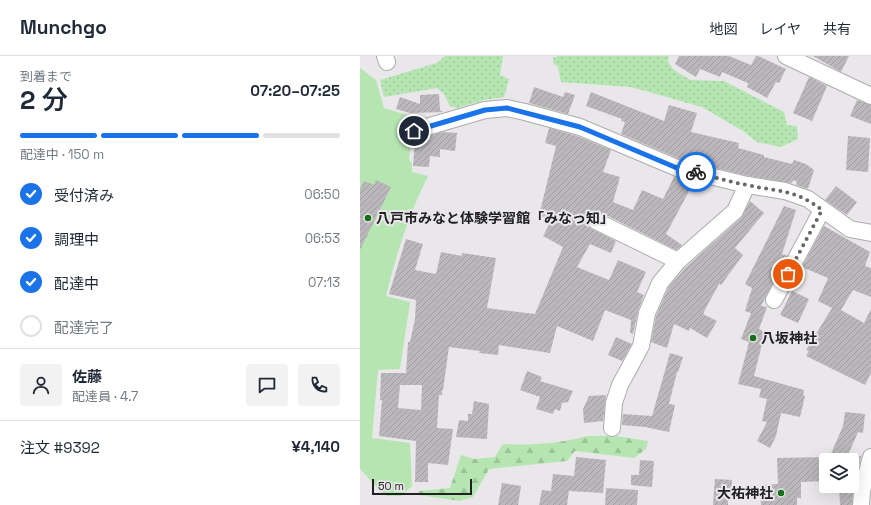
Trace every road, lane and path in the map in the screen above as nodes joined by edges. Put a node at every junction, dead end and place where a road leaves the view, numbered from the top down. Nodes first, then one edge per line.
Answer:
1 (794, 58) edge
2 (871, 96) edge
3 (414, 131) dead end
4 (747, 186) junction
5 (822, 210) junction
6 (596, 221) dead end
7 (871, 233) edge
8 (678, 260) junction
9 (774, 300) dead end
10 (612, 428) dead end
11 (871, 457) edge
12 (861, 505) edge

1 - 2 street
3 - 4 street
4 - 5 street
4 - 8 street
5 - 7 street
5 - 9 street
6 - 8 street
8 - 10 street
11 - 12 street

